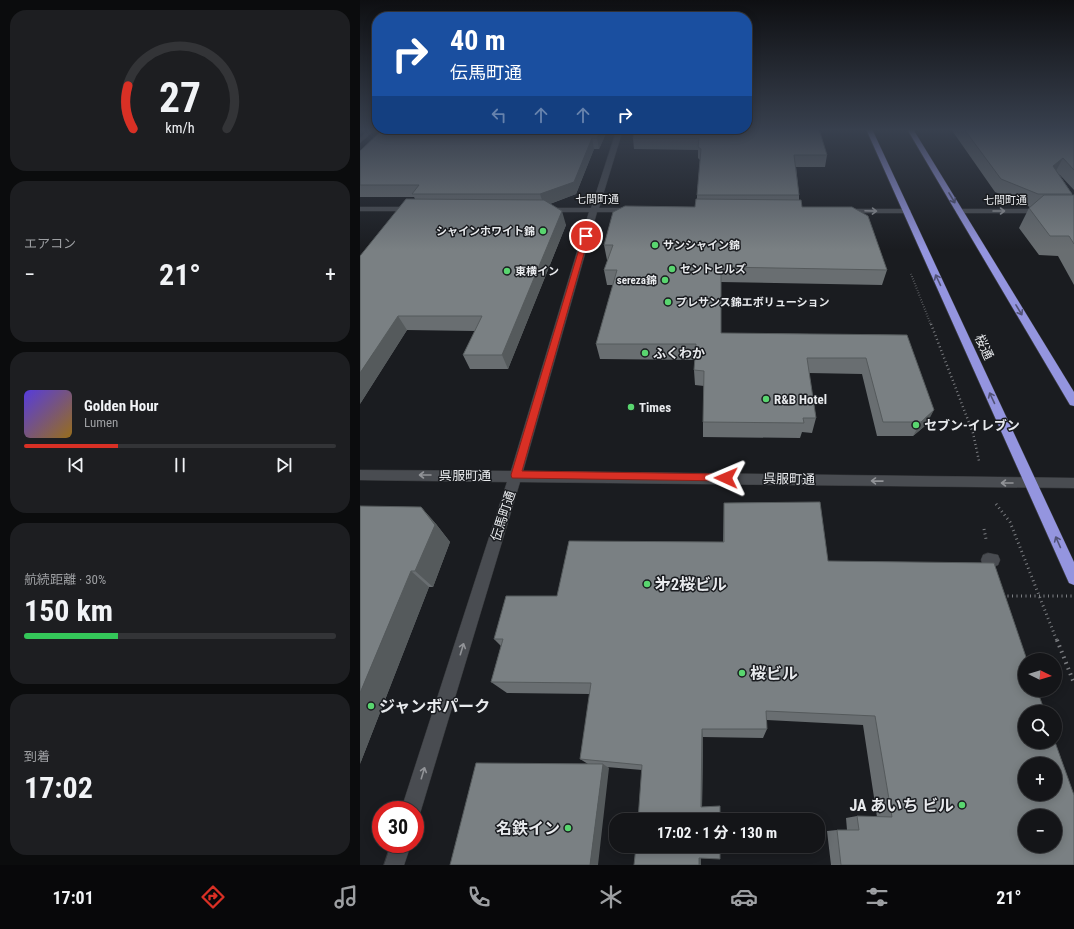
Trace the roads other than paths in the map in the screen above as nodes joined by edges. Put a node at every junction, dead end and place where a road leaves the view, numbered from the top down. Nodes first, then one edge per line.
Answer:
1 (607, 169) edge
2 (888, 169) edge
3 (935, 169) edge
4 (360, 209) edge
5 (423, 209) edge
6 (533, 210) edge
7 (594, 210) junction
8 (645, 210) edge
9 (835, 211) edge
10 (907, 211) junction
11 (960, 211) junction
12 (1074, 211) edge
13 (1074, 402) edge
14 (360, 475) edge
15 (516, 475) junction
16 (1031, 483) junction
17 (1074, 483) edge
18 (1074, 578) edge
19 (414, 801) edge
20 (398, 853) edge
21 (394, 865) edge

1 - 7 street, 伝馬町通
2 - 10 highway, 桜通
3 -> 11 highway
4 - 5 street
6 - 7 street, 七間町通
7 - 8 street, 七間町通
7 - 15 street, 伝馬町通
9 -> 10 street
16 -> 10 highway, 桜通
11 -> 12 street, 七間町通
11 -> 13 highway
15 -> 14 street, 呉服町通
16 -> 15 street, 呉服町通
19 -> 15 street, 伝馬町通
16 - 17 street, 呉服町通
18 -> 16 highway, 桜通
20 - 21 street

